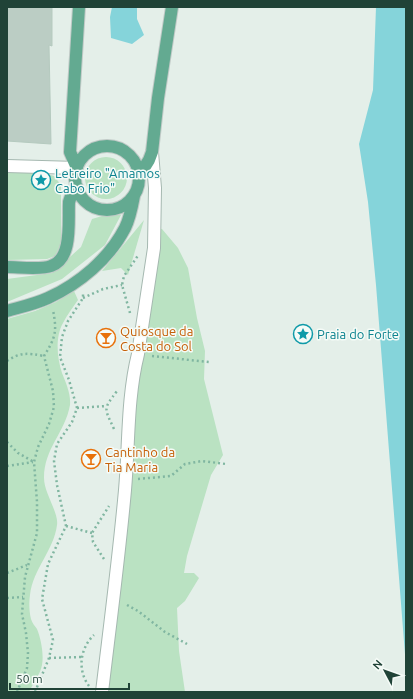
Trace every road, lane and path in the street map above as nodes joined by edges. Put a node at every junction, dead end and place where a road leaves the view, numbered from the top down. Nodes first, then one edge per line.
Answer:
1 (79, 7) edge
2 (172, 7) edge
3 (152, 152) junction
4 (7, 166) edge
5 (77, 168) junction
6 (139, 176) junction
7 (77, 187) junction
8 (134, 196) junction
9 (7, 267) edge
10 (82, 278) junction
11 (122, 285) dead end
12 (48, 298) junction
13 (83, 298) junction
14 (7, 311) edge
15 (138, 354) junction
16 (44, 356) junction
17 (7, 362) edge
18 (209, 362) dead end
19 (106, 406) dead end
20 (77, 408) junction
21 (7, 442) edge
22 (34, 462) junction
23 (226, 464) dead end
24 (7, 466) edge
25 (125, 484) junction
26 (66, 526) junction
27 (92, 533) junction
28 (28, 565) junction
29 (7, 572) edge
30 (115, 577) junction
31 (23, 597) junction
32 (7, 598) edge
33 (112, 603) junction
34 (111, 619) junction
35 (187, 644) dead end
36 (81, 657) junction
37 (49, 658) junction
38 (17, 692) edge
39 (36, 692) edge
40 (93, 692) edge
41 (102, 692) edge

1 - 5 main road
2 - 3 main road
3 - 6 main road
3 - 15 street
4 - 5 street
5 - 6 main road
5 - 7 main road
6 - 8 main road
7 - 8 main road
7 - 9 main road
8 - 10 main road
10 - 12 main road
10 - 13 path
11 - 13 path
12 - 14 main road
12 - 16 path
13 - 20 path
15 - 18 path
15 - 25 street
16 - 17 path
16 - 22 path
19 - 20 path
20 - 26 path
21 - 22 path
22 - 24 path
22 - 28 path
23 - 25 path
25 - 27 path
25 - 30 street
26 - 27 path
26 - 37 path
27 - 30 path
28 - 29 path
28 - 31 path
30 - 33 street
31 - 32 path
31 - 38 path
33 - 34 street
33 - 35 path
34 - 36 path
34 - 41 street
36 - 37 path
36 - 40 path
37 - 39 path

